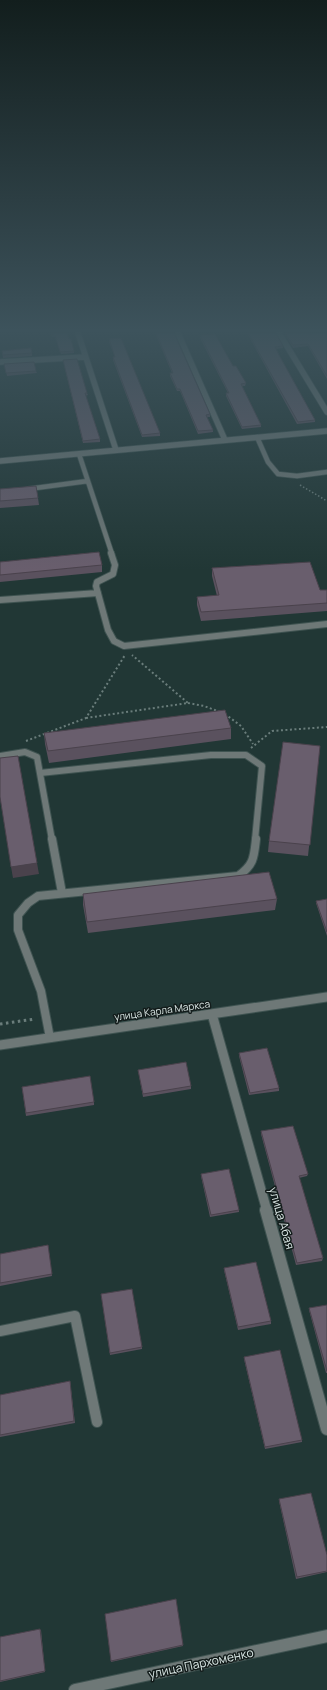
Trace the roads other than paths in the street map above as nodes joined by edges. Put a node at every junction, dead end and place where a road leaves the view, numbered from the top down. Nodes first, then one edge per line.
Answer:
1 (103, 412) edge
2 (213, 412) edge
3 (327, 431) edge
4 (257, 437) junction
5 (225, 440) junction
6 (116, 450) junction
7 (79, 454) junction
8 (0, 461) edge
9 (327, 472) edge
10 (88, 480) junction
11 (22, 489) edge
12 (98, 593) junction
13 (0, 600) edge
14 (327, 624) edge
15 (0, 756) edge
16 (40, 773) junction
17 (62, 893) junction
18 (327, 997) edge
19 (212, 1014) junction
20 (50, 1038) junction
21 (0, 1045) edge
22 (0, 1331) edge
23 (97, 1422) dead end
24 (327, 1429) edge
25 (327, 1636) edge
26 (75, 1690) edge

1 - 6 street
2 - 5 street
3 - 4 street
4 - 5 street
4 - 9 lane
5 - 6 street
6 - 7 street
7 - 8 street
7 - 10 lane
10 - 11 lane
10 - 12 lane
12 - 13 lane
12 - 14 lane
15 - 16 lane
16 - 17 lane
16 - 17 lane
17 - 20 lane
18 - 19 street, улица Карла Маркса
19 - 20 street, улица Карла Маркса
19 - 24 street, улица Абая
20 - 21 street, улица Карла Маркса
22 - 23 lane
25 - 26 street, улица Пархоменко

